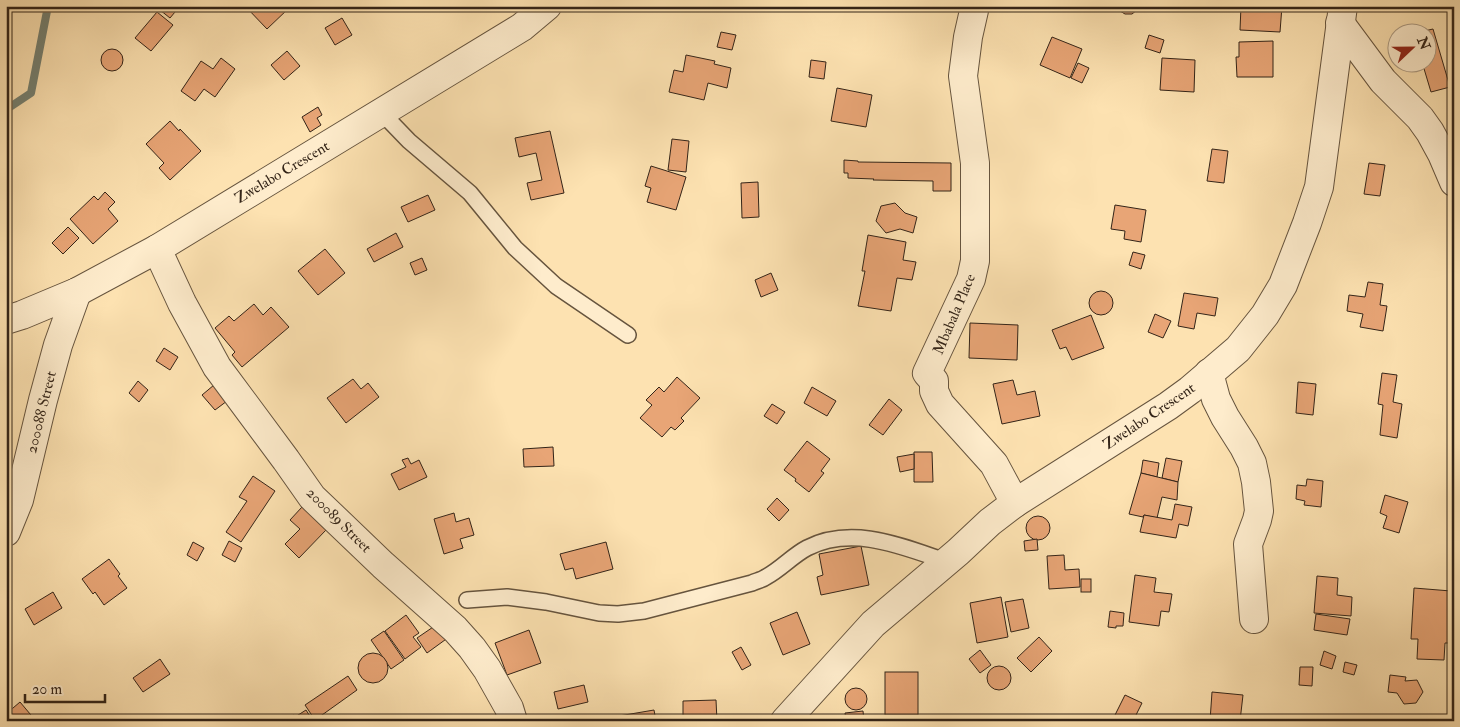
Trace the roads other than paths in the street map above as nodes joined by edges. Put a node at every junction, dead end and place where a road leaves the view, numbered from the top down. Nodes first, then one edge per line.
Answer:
1 (547, 6) edge
2 (975, 6) edge
3 (1341, 14) edge
4 (381, 112) junction
5 (1454, 182) edge
6 (157, 249) junction
7 (76, 292) junction
8 (6, 320) edge
9 (628, 335) dead end
10 (1210, 373) junction
11 (1015, 503) junction
12 (6, 532) edge
13 (946, 562) junction
14 (467, 600) dead end
15 (1254, 619) dead end
16 (513, 721) edge
17 (785, 721) edge

1 - 4 street, Zwelabo Crescent
2 - 11 street, Mbabala Place
3 - 5 street
3 - 10 street, Zwelabo Crescent
4 - 6 street, Zwelabo Crescent
4 - 9 lane
6 - 7 street, Zwelabo Crescent
6 - 16 street, 200089 Street
7 - 8 street, Zwelabo Crescent
7 - 12 street, 200088 Street
10 - 11 street, Zwelabo Crescent
10 - 15 street
11 - 13 street, Zwelabo Crescent
13 - 14 lane
13 - 17 street, Zwelabo Crescent

